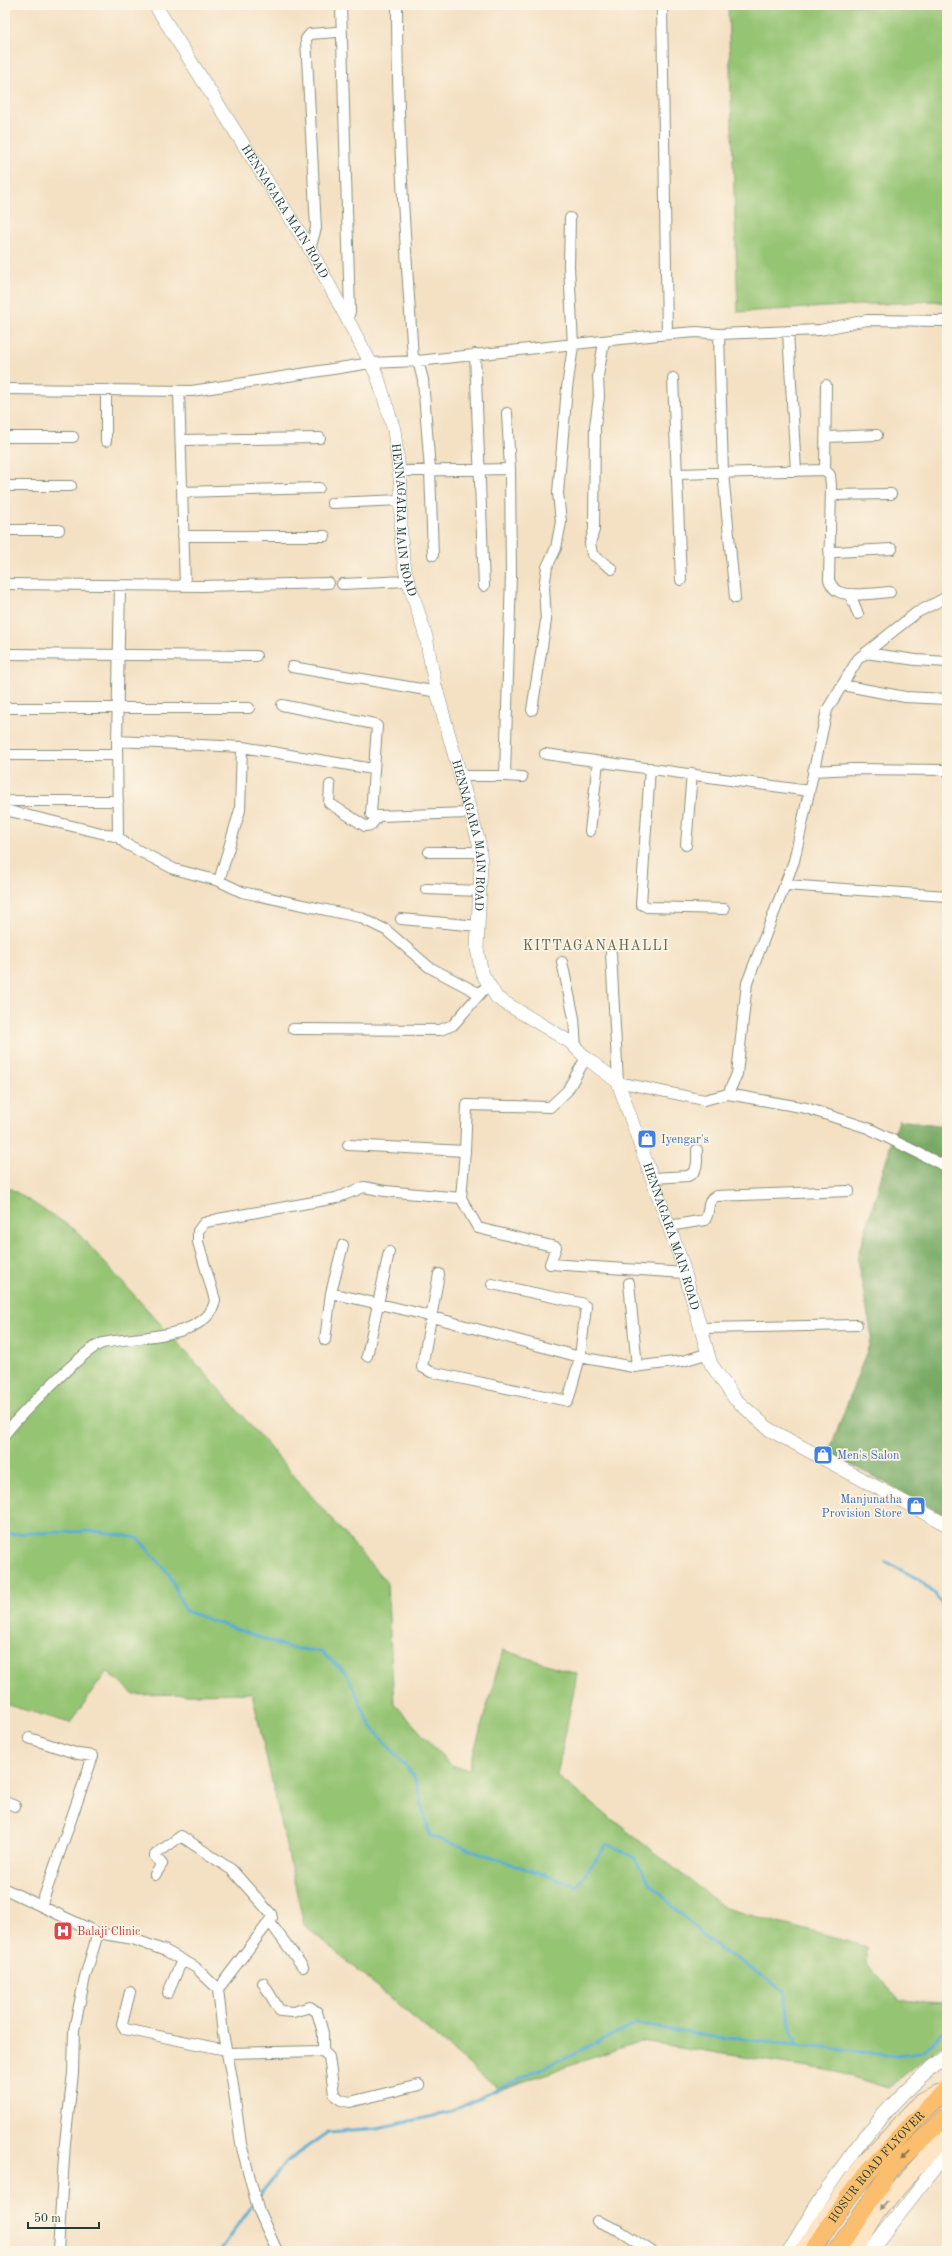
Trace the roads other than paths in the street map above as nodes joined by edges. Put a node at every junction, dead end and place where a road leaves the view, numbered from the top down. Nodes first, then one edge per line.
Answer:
1 (155, 5) edge
2 (341, 5) edge
3 (398, 5) edge
4 (662, 5) edge
5 (336, 32) dead end
6 (570, 218) dead end
7 (310, 249) junction
8 (348, 320) junction
9 (947, 321) edge
10 (788, 331) junction
11 (667, 334) junction
12 (719, 334) junction
13 (604, 342) junction
14 (573, 346) junction
15 (475, 354) junction
16 (418, 362) junction
17 (370, 363) junction
18 (672, 378) dead end
19 (826, 385) dead end
20 (5, 389) edge
21 (106, 390) junction
22 (180, 391) junction
23 (507, 413) dead end
24 (877, 435) dead end
25 (5, 437) edge
26 (73, 437) dead end
27 (826, 437) junction
28 (320, 438) dead end
29 (181, 440) junction
30 (106, 442) dead end
31 (480, 469) junction
32 (510, 469) junction
33 (430, 470) junction
34 (825, 470) junction
35 (399, 471) junction
36 (796, 472) junction
37 (723, 473) junction
38 (677, 474) junction
39 (5, 486) edge
40 (71, 486) dead end
41 (319, 488) dead end
42 (182, 492) junction
43 (891, 494) dead end
44 (831, 495) junction
45 (401, 500) junction
46 (332, 502) dead end
47 (5, 530) edge
48 (59, 530) dead end
49 (183, 536) junction
50 (325, 536) dead end
51 (892, 549) dead end
52 (829, 550) junction
53 (432, 555) dead end
54 (612, 569) dead end
55 (681, 580) dead end
56 (408, 581) junction
57 (329, 583) dead end
58 (5, 584) edge
59 (342, 584) dead end
60 (185, 585) junction
61 (120, 586) junction
62 (484, 586) dead end
63 (890, 592) dead end
64 (850, 594) junction
65 (947, 597) edge
66 (734, 598) dead end
67 (858, 614) dead end
68 (865, 653) junction
69 (5, 654) edge
70 (119, 655) junction
71 (256, 656) dead end
72 (947, 662) edge
73 (292, 667) dead end
74 (842, 685) junction
75 (438, 692) junction
76 (947, 699) edge
77 (282, 705) dead end
78 (5, 708) edge
79 (119, 708) junction
80 (249, 708) dead end
81 (532, 710) dead end
82 (117, 741) junction
83 (242, 747) junction
84 (545, 754) dead end
85 (5, 755) edge
86 (117, 755) junction
87 (598, 762) junction
88 (650, 768) junction
89 (373, 769) junction
90 (947, 770) edge
91 (813, 771) junction
92 (692, 773) junction
93 (461, 776) junction
94 (505, 776) junction
95 (522, 777) dead end
96 (330, 785) dead end
97 (809, 791) junction
98 (11, 801) dead end
99 (118, 801) junction
100 (5, 810) edge
101 (470, 813) junction
102 (378, 816) junction
103 (590, 831) dead end
104 (118, 837) junction
105 (686, 846) dead end
106 (429, 852) dead end
107 (480, 852) junction
108 (219, 881) junction
109 (785, 885) junction
110 (426, 889) dead end
111 (480, 891) junction
112 (947, 896) edge
113 (724, 909) dead end
114 (401, 919) dead end
115 (478, 926) junction
116 (611, 953) dead end
117 (562, 962) dead end
118 (484, 989) junction
119 (293, 1029) dead end
120 (576, 1048) junction
121 (586, 1058) junction
122 (618, 1082) junction
123 (728, 1094) junction
124 (348, 1145) dead end
125 (697, 1150) dead end
126 (465, 1152) junction
127 (947, 1167) edge
128 (653, 1178) junction
129 (849, 1191) dead end
130 (461, 1198) junction
131 (670, 1226) junction
132 (343, 1245) dead end
133 (389, 1252) dead end
134 (685, 1273) junction
135 (439, 1274) dead end
136 (629, 1283) dead end
137 (492, 1284) dead end
138 (331, 1293) junction
139 (380, 1304) junction
140 (430, 1318) junction
141 (857, 1325) dead end
142 (701, 1328) junction
143 (325, 1340) dead end
144 (709, 1353) junction
145 (367, 1356) dead end
146 (580, 1357) junction
147 (637, 1367) junction
148 (5, 1434) edge
149 (947, 1525) edge
150 (29, 1738) dead end
151 (5, 1802) edge
152 (16, 1806) dead end
153 (155, 1875) dead end
154 (5, 1889) edge
155 (41, 1906) junction
156 (269, 1921) junction
157 (98, 1933) junction
158 (182, 1960) junction
159 (303, 1967) dead end
160 (263, 1982) dead end
161 (218, 1989) junction
162 (130, 1992) dead end
163 (168, 1993) dead end
164 (226, 2052) junction
165 (323, 2052) junction
166 (947, 2056) edge
167 (419, 2085) dead end
168 (947, 2089) edge
169 (947, 2116) edge
170 (940, 2132) edge
171 (947, 2152) edge
172 (597, 2222) dead end
173 (58, 2251) edge
174 (277, 2251) edge
175 (651, 2251) edge
176 (789, 2251) edge
177 (802, 2251) edge
178 (814, 2251) edge
179 (836, 2251) edge
180 (854, 2251) edge
181 (870, 2251) edge

1 - 7 street, HENNAGARA MAIN ROAD
2 - 8 street
3 - 16 street
4 - 11 street
5 - 7 street
6 - 14 street
7 - 8 street, HENNAGARA MAIN ROAD
8 - 17 street, HENNAGARA MAIN ROAD
9 - 10 street
10 - 12 street
10 - 36 street
11 - 12 street
11 - 13 street
12 - 37 street
13 - 14 street
13 - 54 street
14 - 15 street
14 - 81 street
15 - 16 street
15 - 31 street
16 - 17 street
16 - 33 street
17 - 22 street
17 - 35 street, HENNAGARA MAIN ROAD
18 - 38 street
19 - 27 street
20 - 21 street
21 - 22 street
21 - 30 street
22 - 29 street
23 - 32 street
24 - 27 street
25 - 26 street
27 - 34 street
28 - 29 street
29 - 42 street
31 - 32 street
31 - 33 street
31 - 62 street
32 - 94 street
33 - 35 street
33 - 53 street
34 - 36 street
34 - 44 street
35 - 45 street, HENNAGARA MAIN ROAD
36 - 37 street
37 - 38 street
37 - 66 street
38 - 55 street
39 - 40 street
41 - 42 street
42 - 49 street
43 - 44 street
44 - 52 street
45 - 46 street
45 - 56 street, HENNAGARA MAIN ROAD
47 - 48 street
49 - 50 street
49 - 60 street
51 - 52 street
52 - 64 street
56 - 59 street
56 - 75 street, HENNAGARA MAIN ROAD
57 - 60 street
58 - 61 street
60 - 61 street
61 - 70 street
63 - 64 street
64 - 67 street
65 - 68 street
68 - 72 street
68 - 74 street
69 - 70 street
70 - 71 street
70 - 79 street
73 - 75 street
74 - 76 street
74 - 91 street
75 - 93 street, HENNAGARA MAIN ROAD
77 - 89 street
78 - 79 street
79 - 80 street
79 - 82 street
82 - 83 street
82 - 86 street
83 - 89 street
83 - 108 street
84 - 87 street
85 - 86 street
86 - 99 street
87 - 88 street
87 - 103 street
88 - 92 street
88 - 113 street
89 - 102 street
90 - 91 street
91 - 97 street
92 - 97 street
92 - 105 street
93 - 94 street
93 - 101 street, HENNAGARA MAIN ROAD
94 - 95 street
96 - 102 street
97 - 109 street
98 - 99 street
99 - 104 street
100 - 104 street
101 - 102 street
101 - 107 street, HENNAGARA MAIN ROAD
104 - 108 street
106 - 107 street
107 - 111 street, HENNAGARA MAIN ROAD
108 - 118 street
109 - 112 street
109 - 123 street
110 - 111 street
111 - 115 street, HENNAGARA MAIN ROAD
114 - 115 street
115 - 118 street, HENNAGARA MAIN ROAD
116 - 122 street
117 - 120 street
118 - 119 street
118 - 120 street, HENNAGARA MAIN ROAD
120 - 121 street, HENNAGARA MAIN ROAD
121 - 122 street, HENNAGARA MAIN ROAD
121 - 126 street
122 - 123 street
122 - 128 street, HENNAGARA MAIN ROAD
123 - 127 street
124 - 126 street
125 - 128 street
126 - 130 street
128 - 131 street, HENNAGARA MAIN ROAD
129 - 131 street
130 - 134 street
130 - 148 street
131 - 134 street, HENNAGARA MAIN ROAD
132 - 138 street
133 - 139 street
134 - 142 street, HENNAGARA MAIN ROAD
135 - 140 street
136 - 147 street
137 - 146 street
138 - 139 street
138 - 143 street
139 - 140 street
139 - 145 street
140 - 146 street
140 - 146 street
141 - 142 street
142 - 144 street, HENNAGARA MAIN ROAD
144 - 147 street
144 - 149 street, HENNAGARA MAIN ROAD
146 - 147 street
150 - 155 street
151 - 152 street
153 - 156 street
154 - 155 street
155 - 157 street
156 - 159 street
156 - 161 street
157 - 158 street
157 - 173 street
158 - 161 street
158 - 163 street
160 - 165 street
161 - 164 street
162 - 164 street
164 - 165 street
164 - 174 street
165 - 167 street
166 - 176 street
168 - 177 main road
168 - 178 highway, HOSUR ROAD FLYOVER
169 - 170 highway, HOSUR ROAD FLYOVER
170 -> 179 highway, HOSUR ROAD FLYOVER
170 -> 180 main road
171 - 181 street
172 - 175 street

